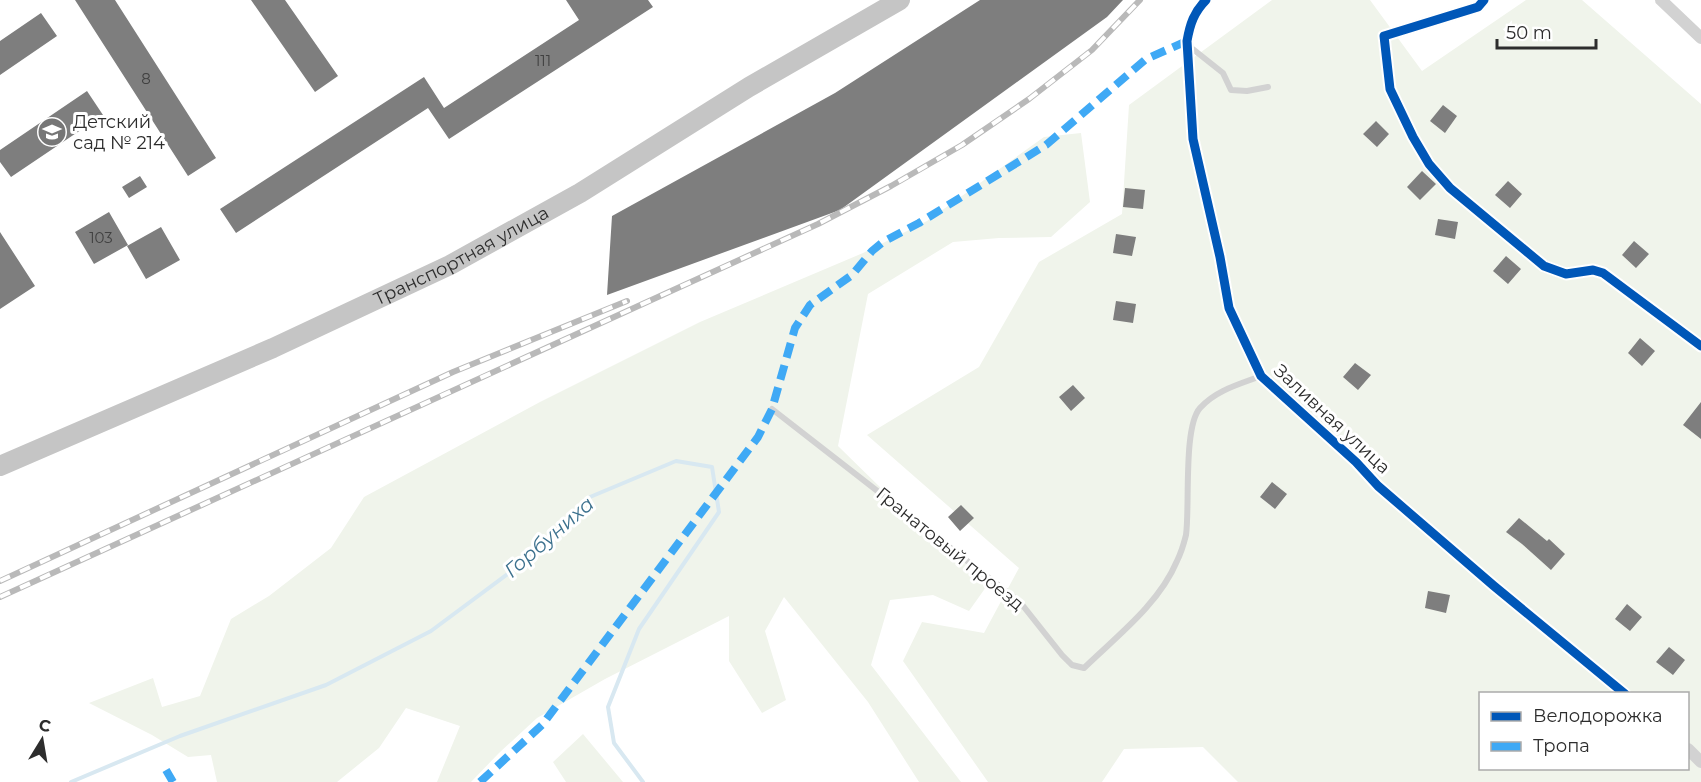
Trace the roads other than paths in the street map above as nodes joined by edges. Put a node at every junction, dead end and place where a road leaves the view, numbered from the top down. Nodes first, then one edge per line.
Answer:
1 (900, 0) edge
2 (1206, 0) edge
3 (1484, 0) edge
4 (1661, 0) edge
5 (1701, 38) edge
6 (1187, 44) junction
7 (1268, 87) dead end
8 (1701, 346) edge
9 (1261, 376) junction
10 (772, 409) dead end
11 (0, 466) edge
12 (1624, 692) edge
13 (1689, 750) edge
14 (1701, 762) edge

1 - 11 main road, Транспортная улица
2 - 6 street, Заливная улица
3 - 8 street
4 - 5 street
6 - 7 lane
6 - 9 street, Заливная улица
9 - 10 lane, Гранатовый проезд
9 - 12 street, Заливная улица
13 - 14 street

